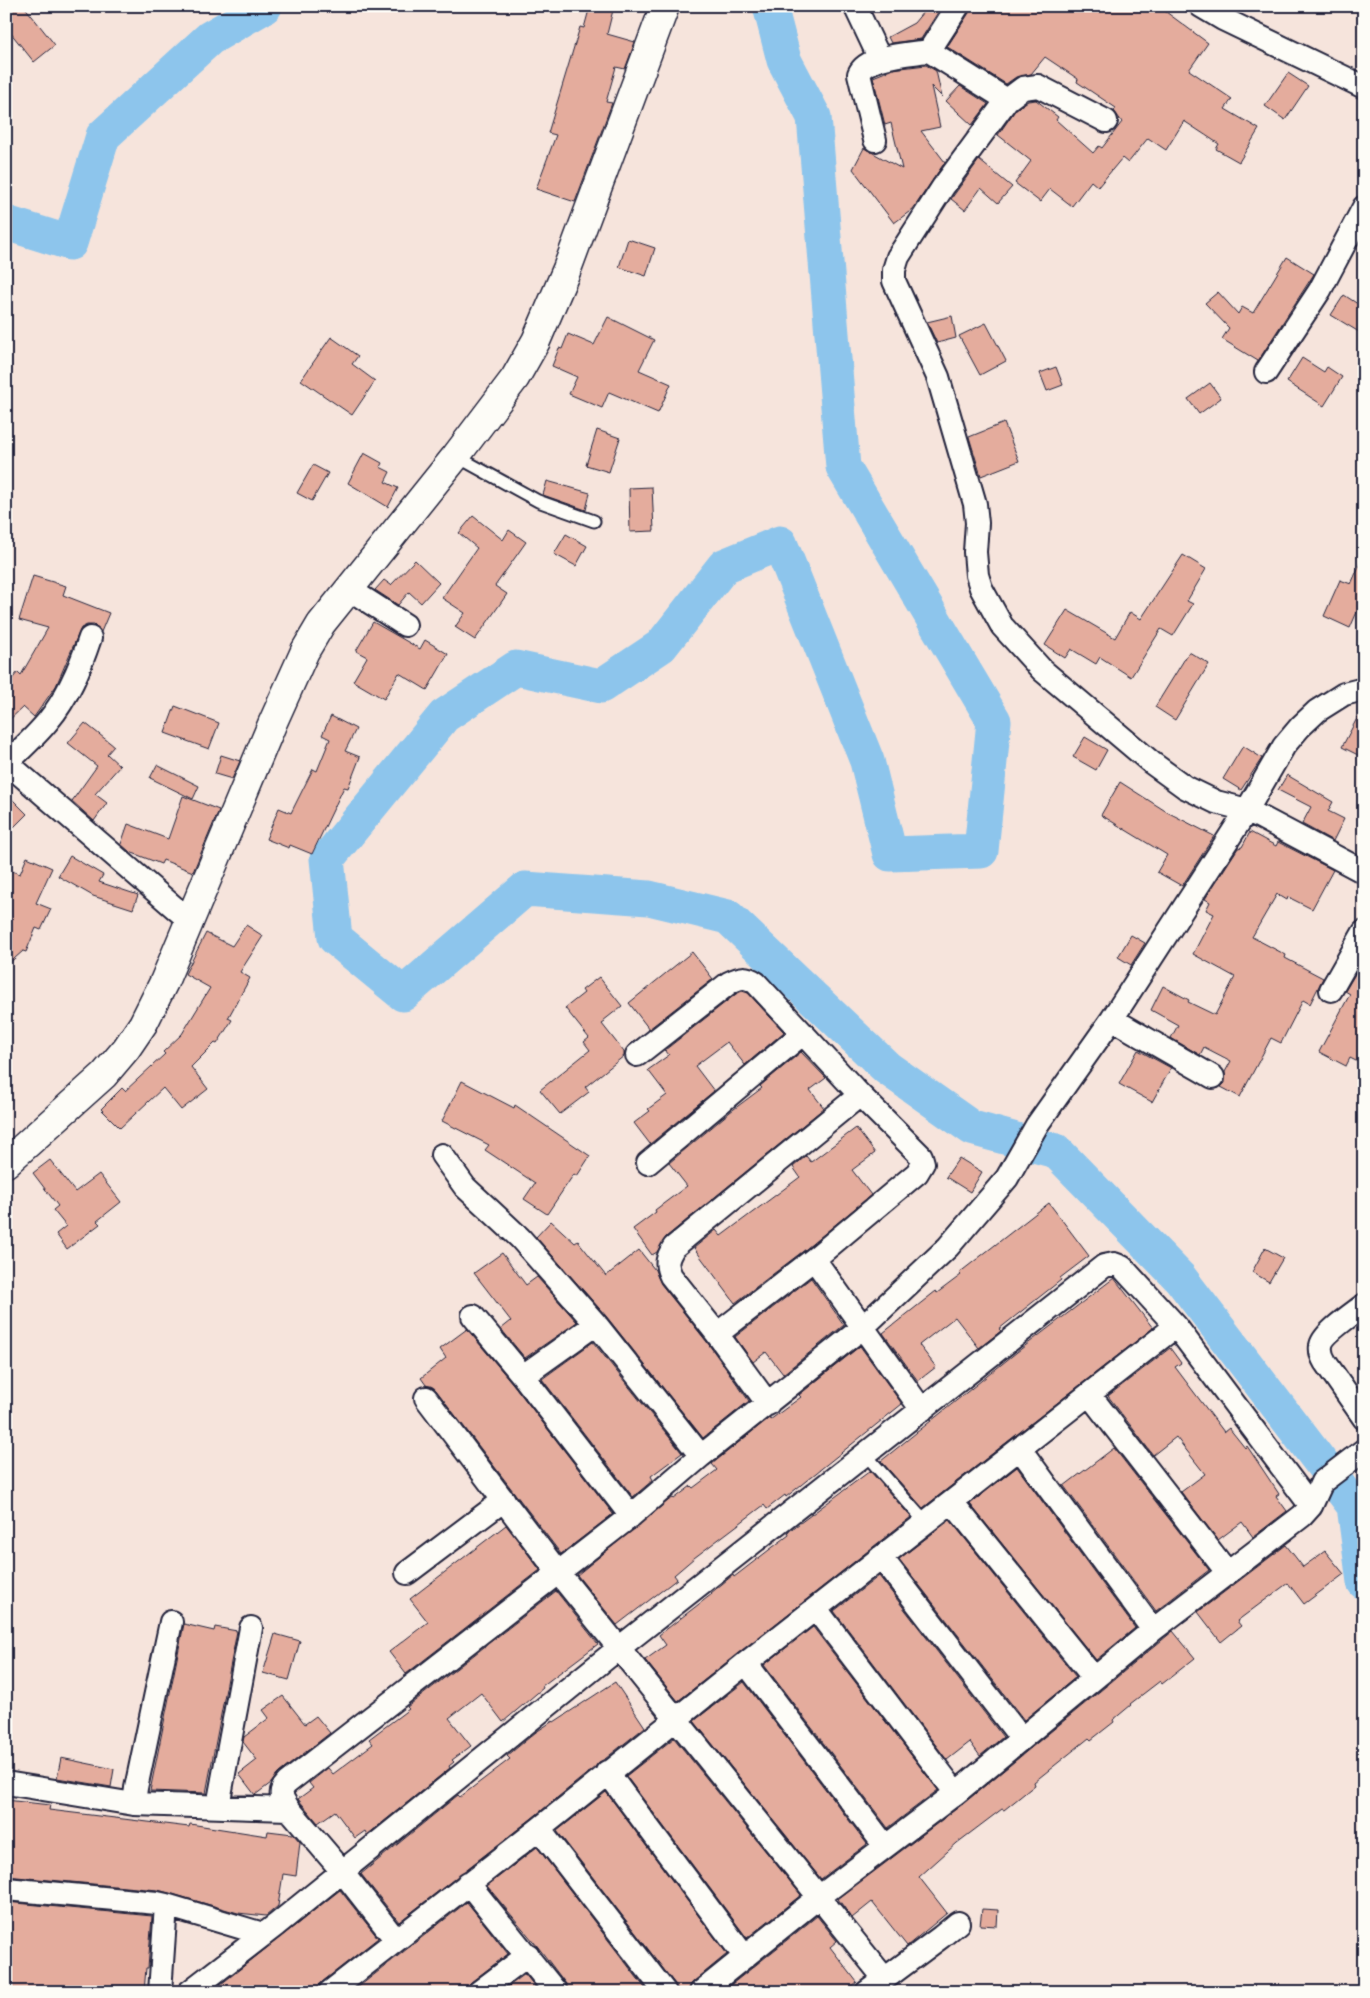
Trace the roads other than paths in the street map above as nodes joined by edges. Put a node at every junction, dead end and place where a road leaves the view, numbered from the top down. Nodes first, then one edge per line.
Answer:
1 (665, 6) edge
2 (855, 6) edge
3 (958, 6) edge
4 (1201, 6) edge
5 (929, 51) junction
6 (880, 59) junction
7 (1364, 87) edge
8 (1007, 100) junction
9 (1106, 121) dead end
10 (875, 140) dead end
11 (1364, 207) edge
12 (1266, 372) dead end
13 (456, 456) junction
14 (594, 521) dead end
15 (349, 589) junction
16 (404, 625) dead end
17 (90, 638) dead end
18 (1364, 689) edge
19 (7, 763) edge
20 (1247, 810) junction
21 (1364, 872) edge
22 (190, 921) junction
23 (1364, 932) edge
24 (1332, 990) dead end
25 (1112, 1019) junction
26 (802, 1034) junction
27 (637, 1055) dead end
28 (1213, 1077) dead end
29 (860, 1095) junction
30 (442, 1155) dead end
31 (648, 1163) dead end
32 (6, 1164) edge
33 (814, 1259) junction
34 (1364, 1305) edge
35 (473, 1316) dead end
36 (596, 1324) junction
37 (1176, 1326) junction
38 (862, 1328) junction
39 (717, 1334) junction
40 (523, 1376) junction
41 (1089, 1394) junction
42 (426, 1398) dead end
43 (768, 1404) junction
44 (922, 1410) junction
45 (1364, 1418) edge
46 (1020, 1449) junction
47 (1364, 1450) edge
48 (866, 1455) junction
49 (701, 1456) junction
50 (504, 1500) junction
51 (952, 1502) junction
52 (1311, 1506) junction
53 (631, 1516) junction
54 (926, 1522) junction
55 (881, 1557) junction
56 (557, 1571) junction
57 (1227, 1572) junction
58 (406, 1573) dead end
59 (816, 1609) junction
60 (171, 1622) dead end
61 (251, 1628) dead end
62 (1153, 1630) junction
63 (619, 1648) junction
64 (746, 1663) junction
65 (1094, 1678) junction
66 (676, 1718) junction
67 (1021, 1738) junction
68 (607, 1772) junction
69 (6, 1783) edge
70 (956, 1793) junction
71 (134, 1804) junction
72 (218, 1806) junction
73 (289, 1809) junction
74 (539, 1829) junction
75 (885, 1846) junction
76 (342, 1871) junction
77 (468, 1883) junction
78 (6, 1890) edge
79 (819, 1897) junction
80 (166, 1905) junction
81 (958, 1923) dead end
82 (264, 1934) junction
83 (396, 1940) junction
84 (528, 1955) junction
85 (745, 1957) junction
86 (872, 1988) edge
87 (160, 1992) edge
88 (189, 1992) edge
89 (330, 1992) edge
90 (480, 1992) edge
91 (556, 1992) edge
92 (665, 1992) edge
93 (701, 1992) edge

1 - 13 street
2 - 6 street
3 - 5 street
4 - 7 street
5 - 6 street
5 - 8 street
6 - 10 street
8 - 9 street
8 - 20 street
11 - 12 street
13 - 14 lane
13 - 15 street
15 - 16 street
15 - 22 street
17 - 19 street
18 - 20 street
19 - 22 street
20 - 21 street
20 - 25 street
22 - 32 street
23 - 24 street
25 - 28 street
25 - 38 street
26 - 27 street
26 - 29 street
26 - 31 street
29 - 33 street
29 - 39 street
30 - 36 street
33 - 38 street
33 - 39 street
34 - 45 street
35 - 40 street
36 - 40 street
36 - 49 street
37 - 41 street
37 - 44 street
37 - 52 street
38 - 43 street
38 - 44 street
39 - 43 street
40 - 53 street
41 - 46 street
41 - 57 street
42 - 50 street
43 - 49 street
44 - 48 street
46 - 51 street
46 - 62 street
47 - 52 street
48 - 54 lane
48 - 63 street
49 - 53 street
50 - 56 street
50 - 58 street
51 - 54 street
51 - 65 street
52 - 57 street
53 - 56 street
54 - 55 street
55 - 59 street
55 - 67 street
56 - 63 street
56 - 73 street
57 - 62 street
59 - 64 street
59 - 70 street
60 - 71 street
61 - 72 street
62 - 65 street
63 - 66 street
63 - 76 street
64 - 66 street
64 - 75 street
65 - 67 street
66 - 68 street
66 - 79 street
67 - 70 street
68 - 74 street
68 - 85 street
69 - 71 street
70 - 75 street
71 - 72 street
72 - 73 street
73 - 76 street
74 - 77 street
74 - 92 street
75 - 79 street
76 - 82 street
76 - 83 street
77 - 83 street
77 - 84 street
78 - 80 street
79 - 85 street
79 - 86 street
80 - 82 street
80 - 87 street
81 - 86 street
82 - 88 street
83 - 89 street
84 - 90 street
84 - 91 street
85 - 93 street

